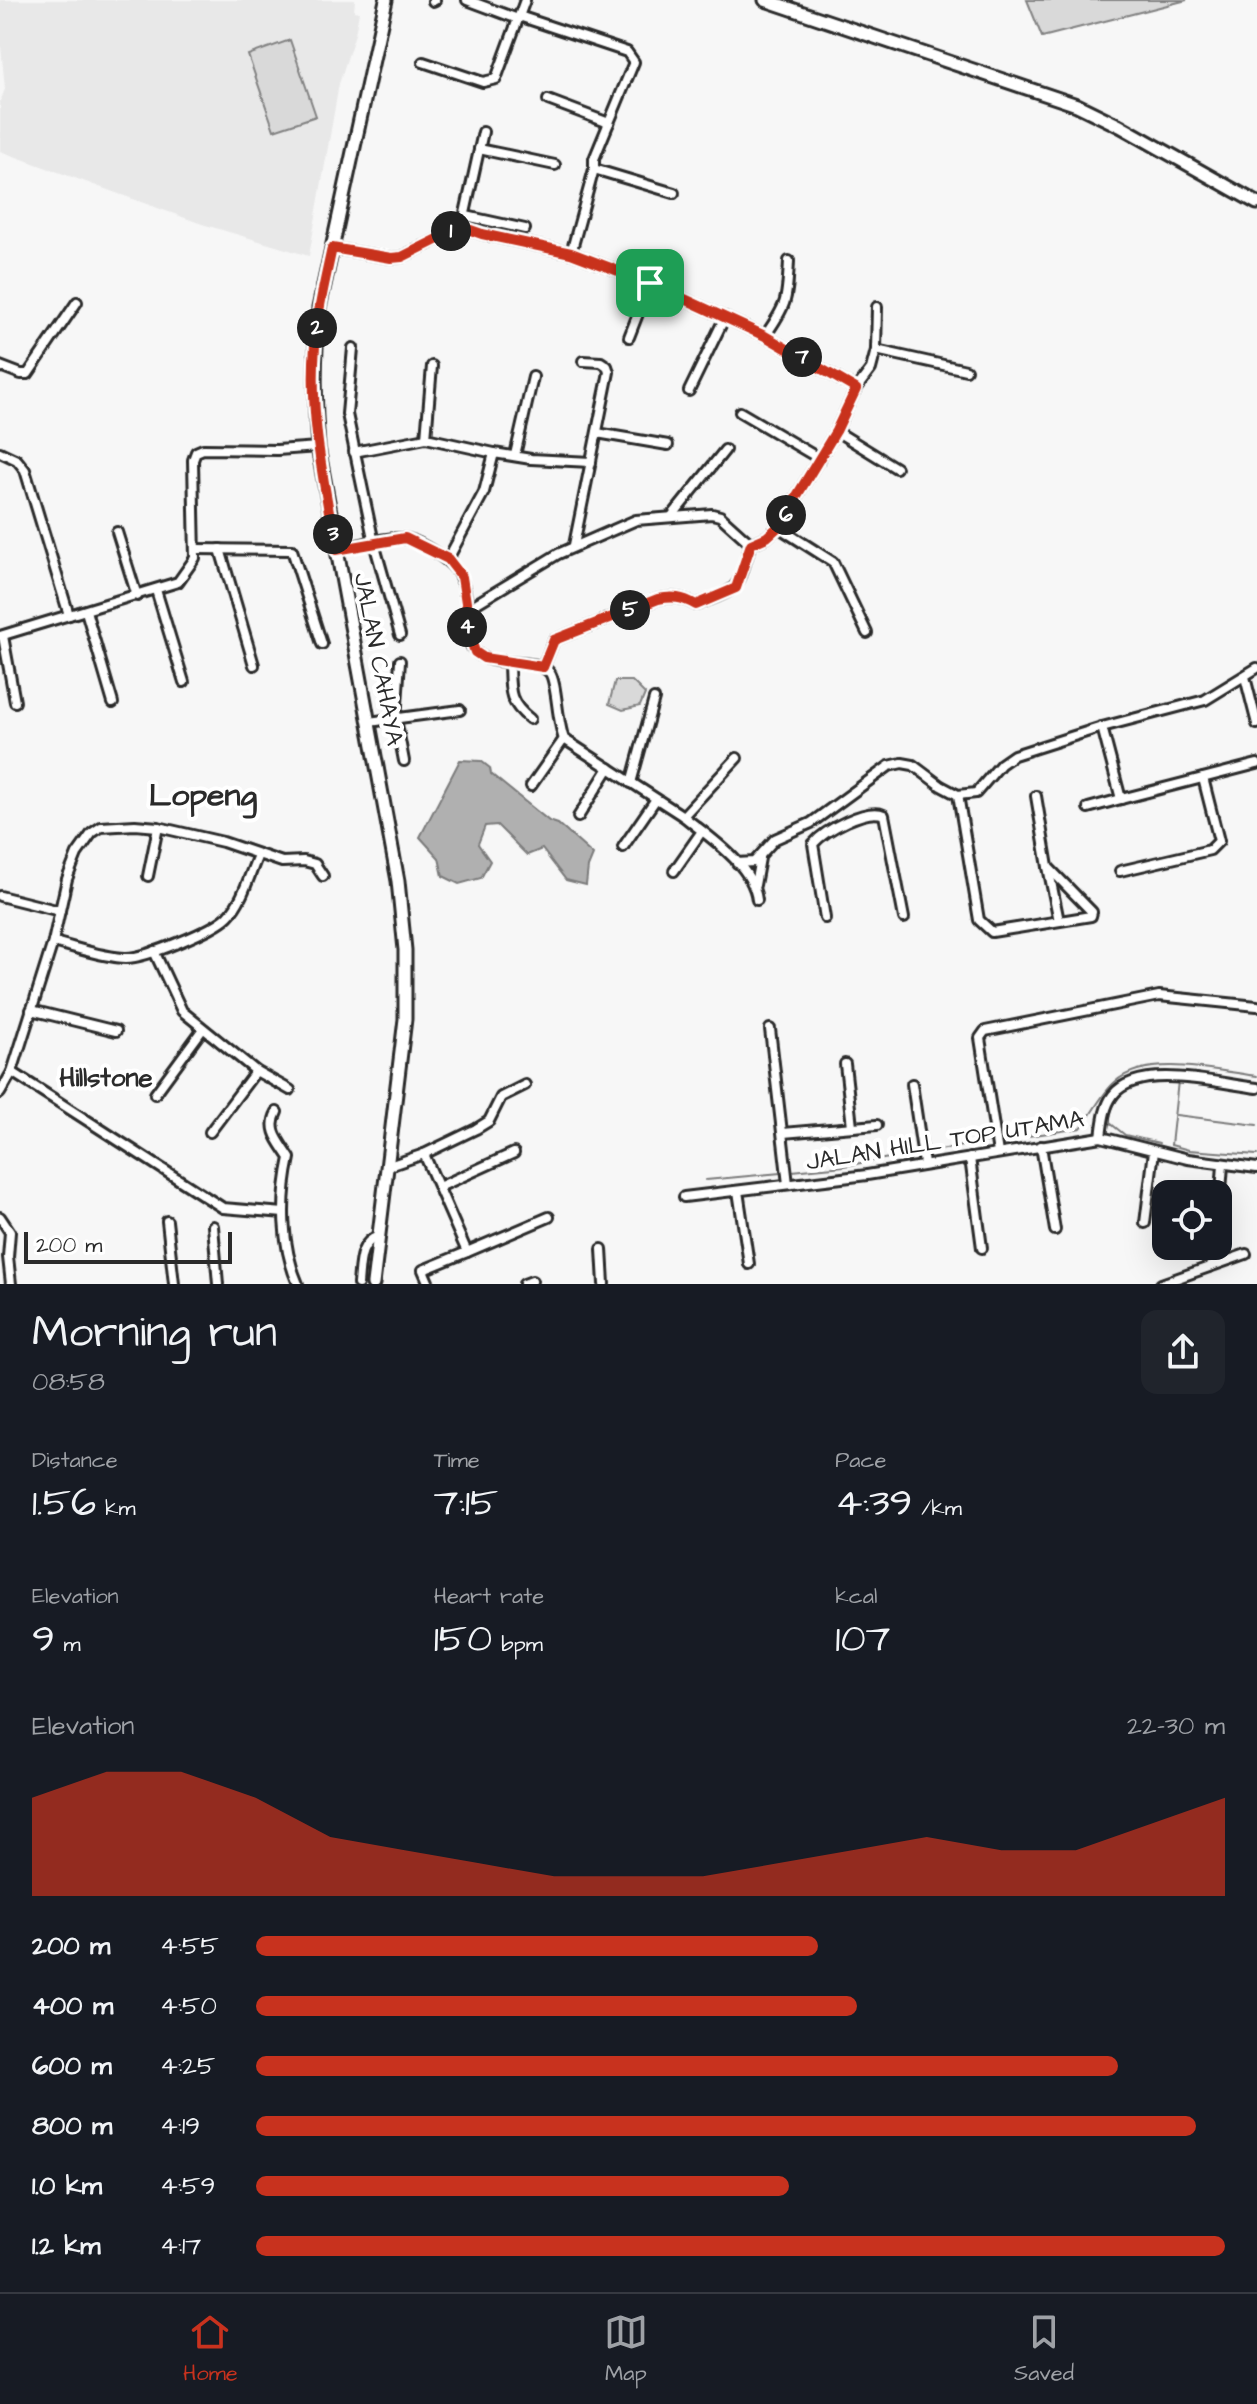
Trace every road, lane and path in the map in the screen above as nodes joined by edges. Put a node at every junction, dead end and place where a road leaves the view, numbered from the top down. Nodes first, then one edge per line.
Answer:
1 (386, 0) edge
2 (467, 0) edge
3 (525, 0) edge
4 (765, 0) edge
5 (519, 17) junction
6 (423, 62) dead end
7 (548, 100) dead end
8 (609, 123) junction
9 (483, 132) dead end
10 (479, 149) junction
11 (555, 165) dead end
12 (594, 169) junction
13 (674, 193) dead end
14 (1257, 203) edge
15 (466, 216) junction
16 (462, 227) junction
17 (525, 229) dead end
18 (332, 248) junction
19 (571, 253) junction
20 (789, 261) dead end
21 (650, 283) junction
22 (77, 302) dead end
23 (877, 307) dead end
24 (725, 317) junction
25 (765, 336) junction
26 (629, 337) dead end
27 (353, 348) dead end
28 (876, 350) junction
29 (583, 361) dead end
30 (0, 366) edge
31 (432, 366) dead end
32 (966, 370) dead end
33 (533, 377) dead end
34 (856, 389) junction
35 (689, 391) dead end
36 (740, 412) dead end
37 (836, 431) junction
38 (597, 433) junction
39 (426, 438) junction
40 (668, 445) dead end
41 (318, 447) junction
42 (725, 450) dead end
43 (0, 452) edge
44 (354, 452) junction
45 (494, 453) junction
46 (515, 455) junction
47 (820, 459) junction
48 (591, 462) junction
49 (896, 468) dead end
50 (672, 516) junction
51 (778, 527) junction
52 (117, 532) dead end
53 (374, 543) junction
54 (751, 544) junction
55 (574, 545) junction
56 (195, 549) junction
57 (220, 549) junction
58 (336, 550) junction
59 (448, 559) junction
60 (156, 590) junction
61 (137, 596) junction
62 (467, 609) junction
63 (86, 611) junction
64 (69, 615) junction
65 (867, 633) dead end
66 (400, 635) dead end
67 (1, 636) edge
68 (322, 644) dead end
69 (400, 661) dead end
70 (509, 662) junction
71 (254, 665) dead end
72 (543, 667) junction
73 (1257, 668) edge
74 (1245, 677) junction
75 (184, 682) dead end
76 (654, 699) dead end
77 (15, 702) dead end
78 (113, 703) dead end
79 (460, 710) dead end
80 (396, 719) junction
81 (530, 719) dead end
82 (369, 722) junction
83 (1257, 724) edge
84 (1102, 727) junction
85 (564, 739) junction
86 (737, 758) dead end
87 (404, 761) dead end
88 (1257, 764) edge
89 (609, 768) junction
90 (1203, 778) junction
91 (631, 783) junction
92 (531, 786) dead end
93 (958, 795) junction
94 (1036, 796) dead end
95 (656, 799) junction
96 (1121, 799) junction
97 (1088, 808) dead end
98 (683, 816) junction
99 (578, 817) dead end
100 (807, 825) junction
101 (158, 827) junction
102 (702, 831) junction
103 (815, 841) junction
104 (623, 847) dead end
105 (258, 855) junction
106 (760, 858) junction
107 (737, 863) junction
108 (1048, 867) junction
109 (674, 871) dead end
110 (1120, 871) dead end
111 (148, 876) dead end
112 (323, 876) dead end
113 (755, 885) junction
114 (0, 896) edge
115 (757, 900) dead end
116 (60, 911) junction
117 (825, 918) dead end
118 (904, 918) dead end
119 (1059, 921) junction
120 (53, 942) junction
121 (154, 951) junction
122 (1257, 1006) edge
123 (31, 1010) junction
124 (770, 1029) dead end
125 (202, 1030) junction
126 (116, 1031) dead end
127 (845, 1064) dead end
128 (256, 1071) junction
129 (12, 1072) junction
130 (912, 1084) dead end
131 (525, 1085) dead end
132 (1257, 1088) edge
133 (290, 1090) dead end
134 (0, 1093) edge
135 (155, 1094) dead end
136 (277, 1112) dead end
137 (877, 1125) dead end
138 (852, 1126) junction
139 (210, 1132) dead end
140 (783, 1133) junction
141 (1101, 1137) junction
142 (1041, 1146) junction
143 (1154, 1151) junction
144 (514, 1153) dead end
145 (998, 1153) junction
146 (424, 1154) junction
147 (970, 1158) junction
148 (924, 1164) junction
149 (1223, 1165) junction
150 (386, 1167) junction
151 (1257, 1168) edge
152 (1222, 1180) edge
153 (788, 1184) junction
154 (439, 1187) junction
155 (738, 1191) junction
156 (684, 1197) dead end
157 (284, 1213) junction
158 (0, 1217) edge
159 (549, 1217) dead end
160 (167, 1221) dead end
161 (1145, 1223) dead end
162 (213, 1226) dead end
163 (1055, 1230) dead end
164 (379, 1236) junction
165 (982, 1248) dead end
166 (602, 1249) dead end
167 (467, 1252) junction
168 (1246, 1254) dead end
169 (749, 1264) dead end
170 (1198, 1272) junction
171 (11, 1284) edge
172 (174, 1284) edge
173 (218, 1284) edge
174 (298, 1284) edge
175 (358, 1284) edge
176 (373, 1284) edge
177 (429, 1284) edge
178 (604, 1284) edge
179 (1161, 1284) edge
180 (1202, 1284) edge

1 - 18 street, JALAN CAHAYA
2 - 5 street
3 - 5 street
4 - 14 street
5 - 6 street
5 - 8 street
7 - 8 street
8 - 12 street
9 - 10 street
10 - 11 street
10 - 15 street
12 - 13 street
12 - 19 street
15 - 16 street
15 - 17 street
16 - 18 street
16 - 19 street
18 - 41 street, JALAN CAHAYA
19 - 21 street
20 - 25 street
21 - 24 street
21 - 26 street
22 - 30 street
23 - 28 street
24 - 25 street
24 - 35 street
25 - 34 street
27 - 44 street
28 - 32 street
28 - 34 street
29 - 38 street
31 - 39 street
33 - 46 street
34 - 37 street
36 - 47 street
37 - 47 street
37 - 49 street
38 - 40 street
38 - 48 street
39 - 44 street
39 - 45 street
41 - 56 street
41 - 58 street, JALAN CAHAYA
42 - 50 street
43 - 64 street
44 - 53 street
45 - 46 street
45 - 59 street
46 - 48 street
47 - 51 street
48 - 55 street
50 - 54 street
50 - 55 street
51 - 54 street
51 - 65 street
52 - 61 street
53 - 58 street
53 - 59 street
53 - 66 street
54 - 72 street
55 - 62 street
56 - 57 street
56 - 60 street
57 - 68 street
57 - 71 street
58 - 82 street, JALAN CAHAYA
59 - 62 street
60 - 61 street
60 - 75 street
61 - 63 street
62 - 70 street
63 - 64 street
63 - 78 street
64 - 67 street
67 - 77 street
69 - 80 street
70 - 72 street
70 - 81 street
72 - 85 street
73 - 74 street
74 - 83 street
74 - 84 street
76 - 91 street
79 - 80 street
80 - 82 street
80 - 87 street
82 - 150 street, JALAN CAHAYA
84 - 93 street
84 - 96 street
85 - 89 street
85 - 92 street
86 - 98 street
88 - 90 street
89 - 91 street
89 - 99 street
90 - 96 street
90 - 110 street
91 - 95 street
93 - 100 street
93 - 119 street
94 - 108 street
95 - 98 street
95 - 104 street
96 - 97 street
98 - 102 street
100 - 103 street
100 - 106 street
101 - 105 street
101 - 111 street
101 - 116 street
102 - 107 street
102 - 109 street
103 - 117 street
103 - 118 street
105 - 112 street
105 - 121 street
106 - 107 street
106 - 113 street
107 - 113 street
108 - 119 street
108 - 119 street
113 - 115 street
114 - 116 street
116 - 120 street
120 - 121 street
120 - 123 street
121 - 125 street
122 - 145 street
123 - 126 street
123 - 129 street
124 - 140 street
125 - 128 street
125 - 135 street
127 - 138 street
128 - 133 street
128 - 139 street
129 - 134 street
129 - 157 street
130 - 148 street
131 - 146 street
132 - 141 street
136 - 157 street
137 - 138 street
138 - 140 street
140 - 153 street
141 - 142 street, JALAN HILL TOP UTAMA
141 - 143 street, JALAN HILL TOP UTAMA
142 - 145 street, JALAN HILL TOP UTAMA
142 - 163 street
143 - 149 street, JALAN HILL TOP UTAMA
143 - 161 street
144 - 154 street
145 - 147 street, JALAN HILL TOP UTAMA
146 - 150 street
146 - 154 street
147 - 148 street, JALAN HILL TOP UTAMA
147 - 165 street
148 - 153 street, JALAN HILL TOP UTAMA
149 - 151 street, JALAN HILL TOP UTAMA
149 - 152 street
150 - 164 street, JALAN CAHAYA
153 - 155 street, JALAN HILL TOP UTAMA
154 - 167 street
155 - 156 street, JALAN HILL TOP UTAMA
155 - 169 street
157 - 174 street
158 - 171 street
159 - 167 street
160 - 172 street
162 - 173 street
164 - 175 street
164 - 176 street, JALAN CAHAYA
166 - 178 street
167 - 177 street
168 - 170 street
170 - 179 street
170 - 180 street

